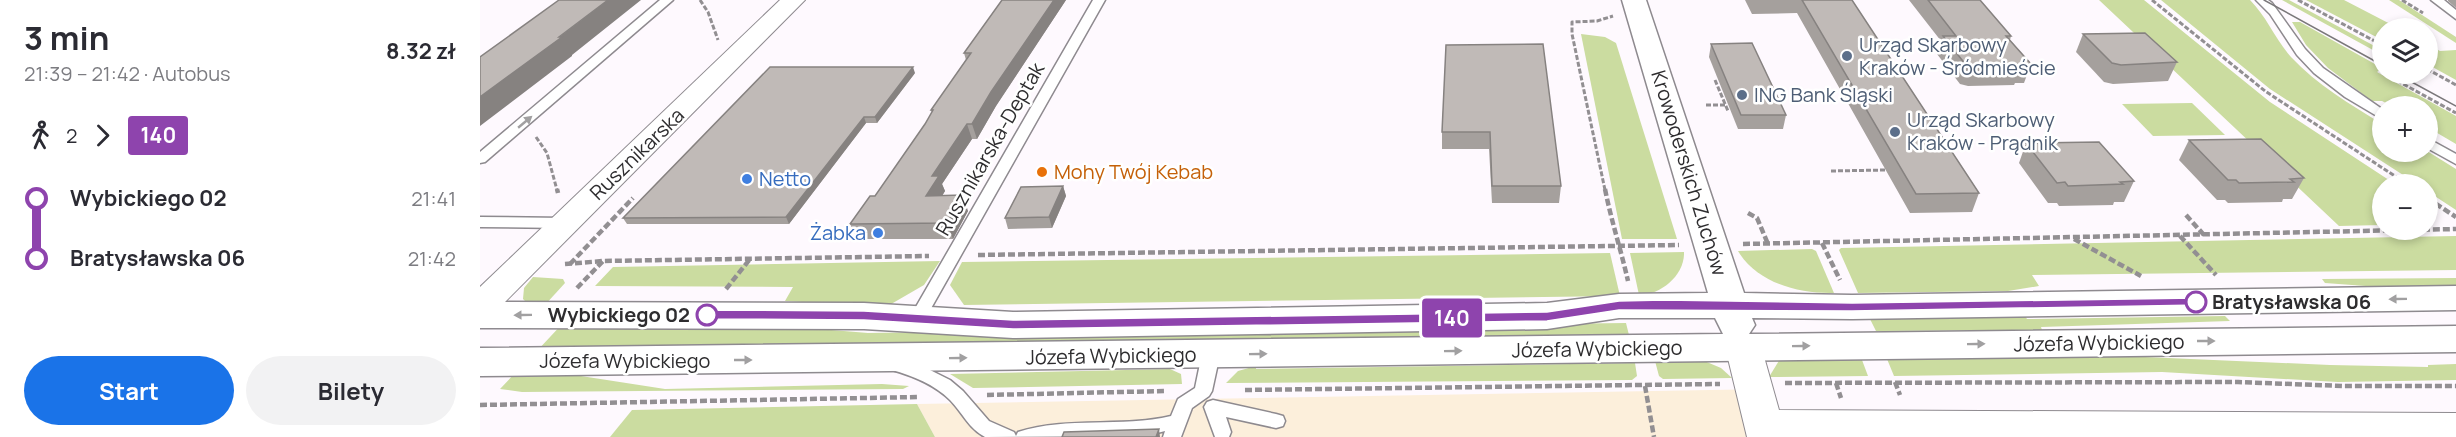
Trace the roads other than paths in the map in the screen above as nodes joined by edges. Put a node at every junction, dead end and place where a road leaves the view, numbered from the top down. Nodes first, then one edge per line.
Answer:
1 (667, 0) edge
2 (793, 0) edge
3 (1099, 0) edge
4 (2262, 0) edge
5 (2437, 0) edge
6 (1625, 7) edge
7 (2456, 16) edge
8 (2372, 108) edge
9 (2438, 149) edge
10 (480, 159) edge
11 (2456, 160) edge
12 (480, 222) edge
13 (565, 223) junction
14 (2456, 298) edge
15 (1730, 306) junction
16 (480, 307) edge
17 (480, 315) edge
18 (917, 319) junction
19 (2456, 339) edge
20 (1743, 346) junction
21 (1211, 354) junction
22 (878, 359) junction
23 (480, 362) edge
24 (1276, 421) dead end
25 (2456, 428) edge
26 (1175, 429) edge
27 (1765, 431) edge
28 (1222, 432) dead end
29 (1007, 437) edge
30 (1025, 437) edge

10 -> 1 lane
2 - 13 street, Rusznikarska
3 - 18 lane, Rusznikarska-Deptak
4 - 8 lane
5 - 7 lane
6 - 15 street, Krowoderskich Zuchów
9 - 11 lane
12 - 13 lane
13 - 16 street, Rusznikarska
14 -> 15 street, Józefa Wybickiego
15 - 18 street, Józefa Wybickiego
15 - 20 street, Krowoderskich Zuchów
18 -> 17 street, Józefa Wybickiego
20 -> 19 street, Józefa Wybickiego
21 -> 20 street, Józefa Wybickiego
20 - 27 street
22 -> 21 street, Józefa Wybickiego
21 - 26 lane
23 -> 22 street, Józefa Wybickiego
22 - 29 lane
24 - 28 lane
25 - 27 street
26 - 30 lane

